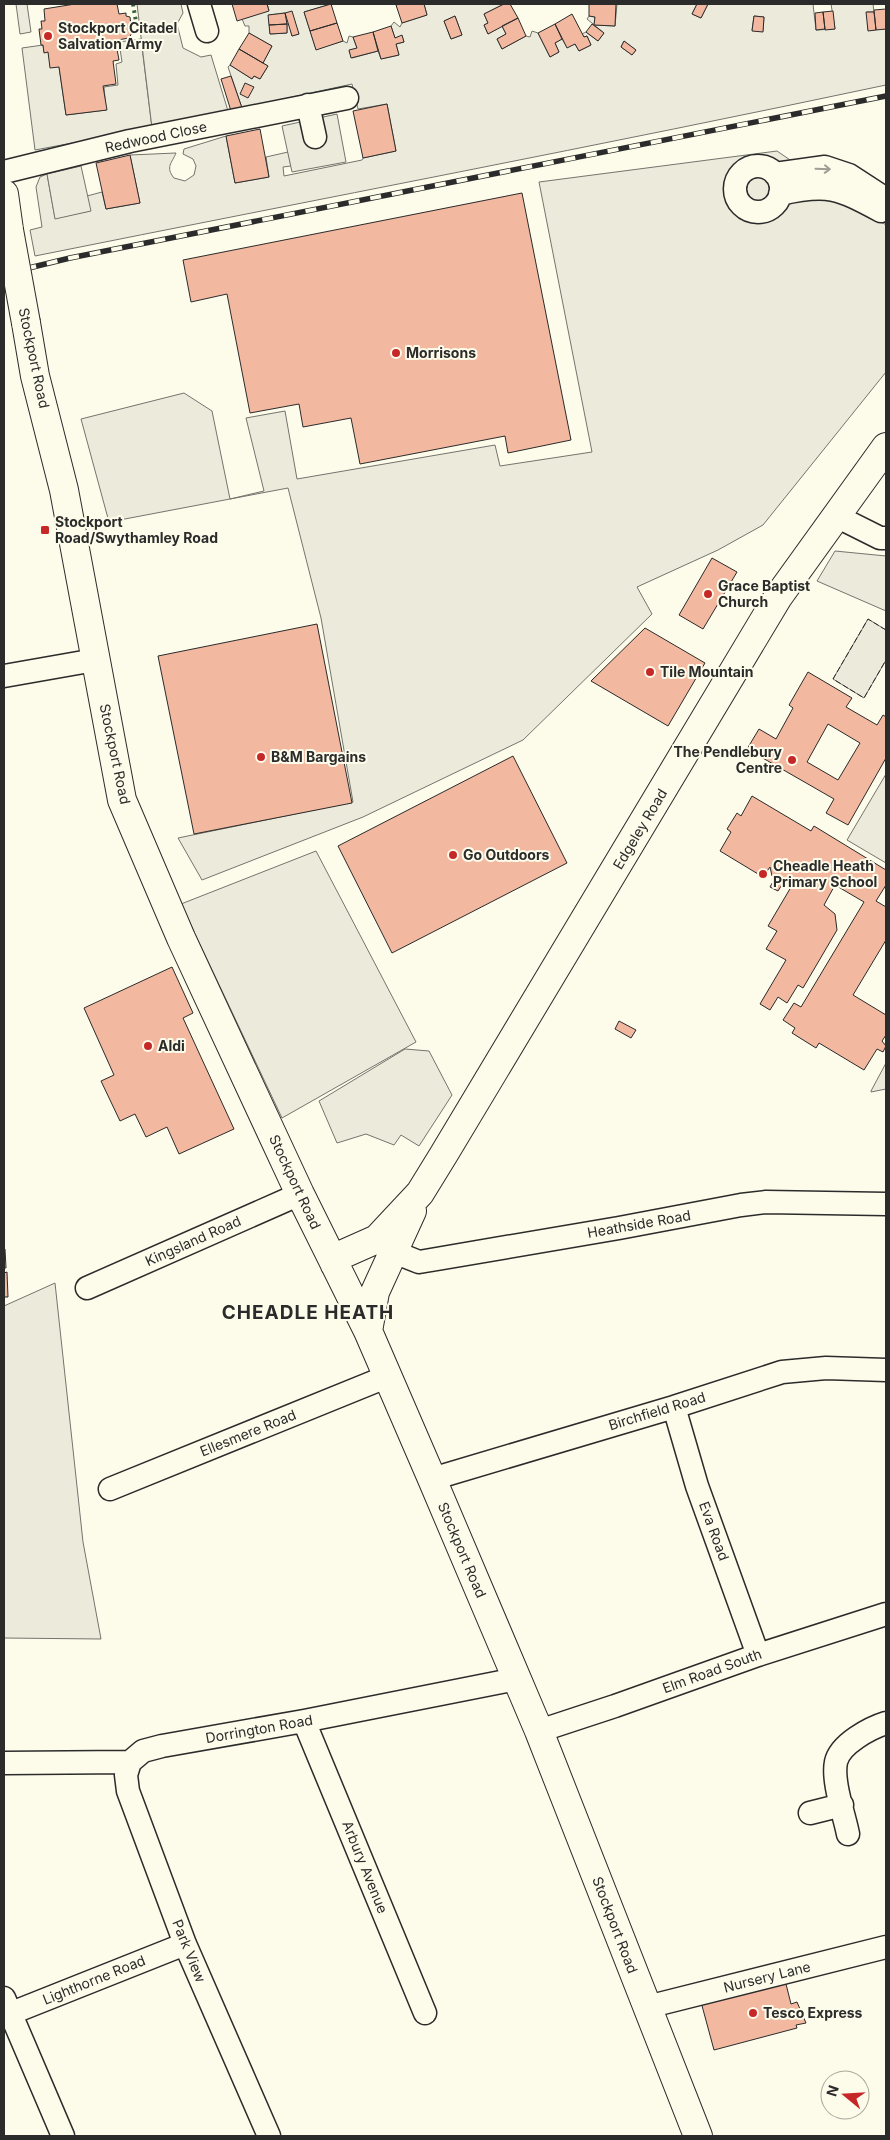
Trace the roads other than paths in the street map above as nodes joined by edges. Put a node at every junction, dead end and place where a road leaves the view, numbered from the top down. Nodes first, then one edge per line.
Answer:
1 (199, 4) edge
2 (207, 31) dead end
3 (347, 98) dead end
4 (308, 105) junction
5 (315, 137) dead end
6 (4, 172) edge
7 (4, 194) edge
8 (886, 199) edge
9 (886, 213) edge
10 (886, 447) edge
11 (836, 516) junction
12 (886, 538) edge
13 (95, 660) junction
14 (4, 676) edge
15 (420, 1193) junction
16 (300, 1194) junction
17 (886, 1204) edge
18 (360, 1248) junction
19 (392, 1254) junction
20 (338, 1272) junction
21 (87, 1288) dead end
22 (368, 1331) junction
23 (886, 1370) edge
24 (386, 1376) junction
25 (674, 1406) junction
26 (432, 1479) junction
27 (110, 1489) dead end
28 (886, 1614) edge
29 (758, 1655) junction
30 (516, 1679) junction
31 (304, 1721) junction
32 (886, 1723) edge
33 (539, 1731) junction
34 (130, 1762) junction
35 (4, 1763) edge
36 (842, 1805) junction
37 (810, 1813) dead end
38 (848, 1834) dead end
39 (185, 1944) junction
40 (886, 1947) edge
41 (647, 2007) junction
42 (6, 2009) edge
43 (425, 2013) dead end
44 (63, 2136) edge
45 (269, 2136) edge
46 (698, 2136) edge

1 - 2 street
3 - 4 street, Redwood Close
4 - 5 street
4 - 6 street, Redwood Close
7 - 13 main road, Stockport Road, bridge
9 -> 8 street
10 - 11 main road, Edgeley Road
11 - 12 street
11 - 15 main road, Edgeley Road
13 - 14 street
13 - 16 main road, Stockport Road
15 - 18 main road, Edgeley Road
15 - 19 main road, Edgeley Road
16 - 18 main road
16 - 20 main road, Stockport Road
16 - 21 street, Kingsland Road
17 - 19 street, Heathside Road
18 - 20 main road, Edgeley Road
19 - 20 main road
19 - 22 main road, Edgeley Road
20 - 22 main road, Stockport Road
22 - 24 main road, Stockport Road
23 - 25 street, Birchfield Road
24 - 26 main road, Stockport Road
24 - 27 street, Ellesmere Road
25 - 26 street, Birchfield Road
25 - 29 street, Eva Road
26 - 30 main road, Stockport Road
28 - 29 street, Elm Road South
29 - 33 street, Elm Road South
30 - 31 street, Dorrington Road
30 - 33 main road, Stockport Road
31 - 34 street, Dorrington Road
31 - 43 street, Arbury Avenue
32 - 36 street
33 - 41 main road, Stockport Road
34 - 35 street
34 - 39 street, Park View
36 - 37 street
36 - 38 street
39 - 42 street, Lighthorne Road
39 - 45 street, Park View
40 - 41 street, Nursery Lane
41 - 46 main road, Stockport Road
42 - 44 street

